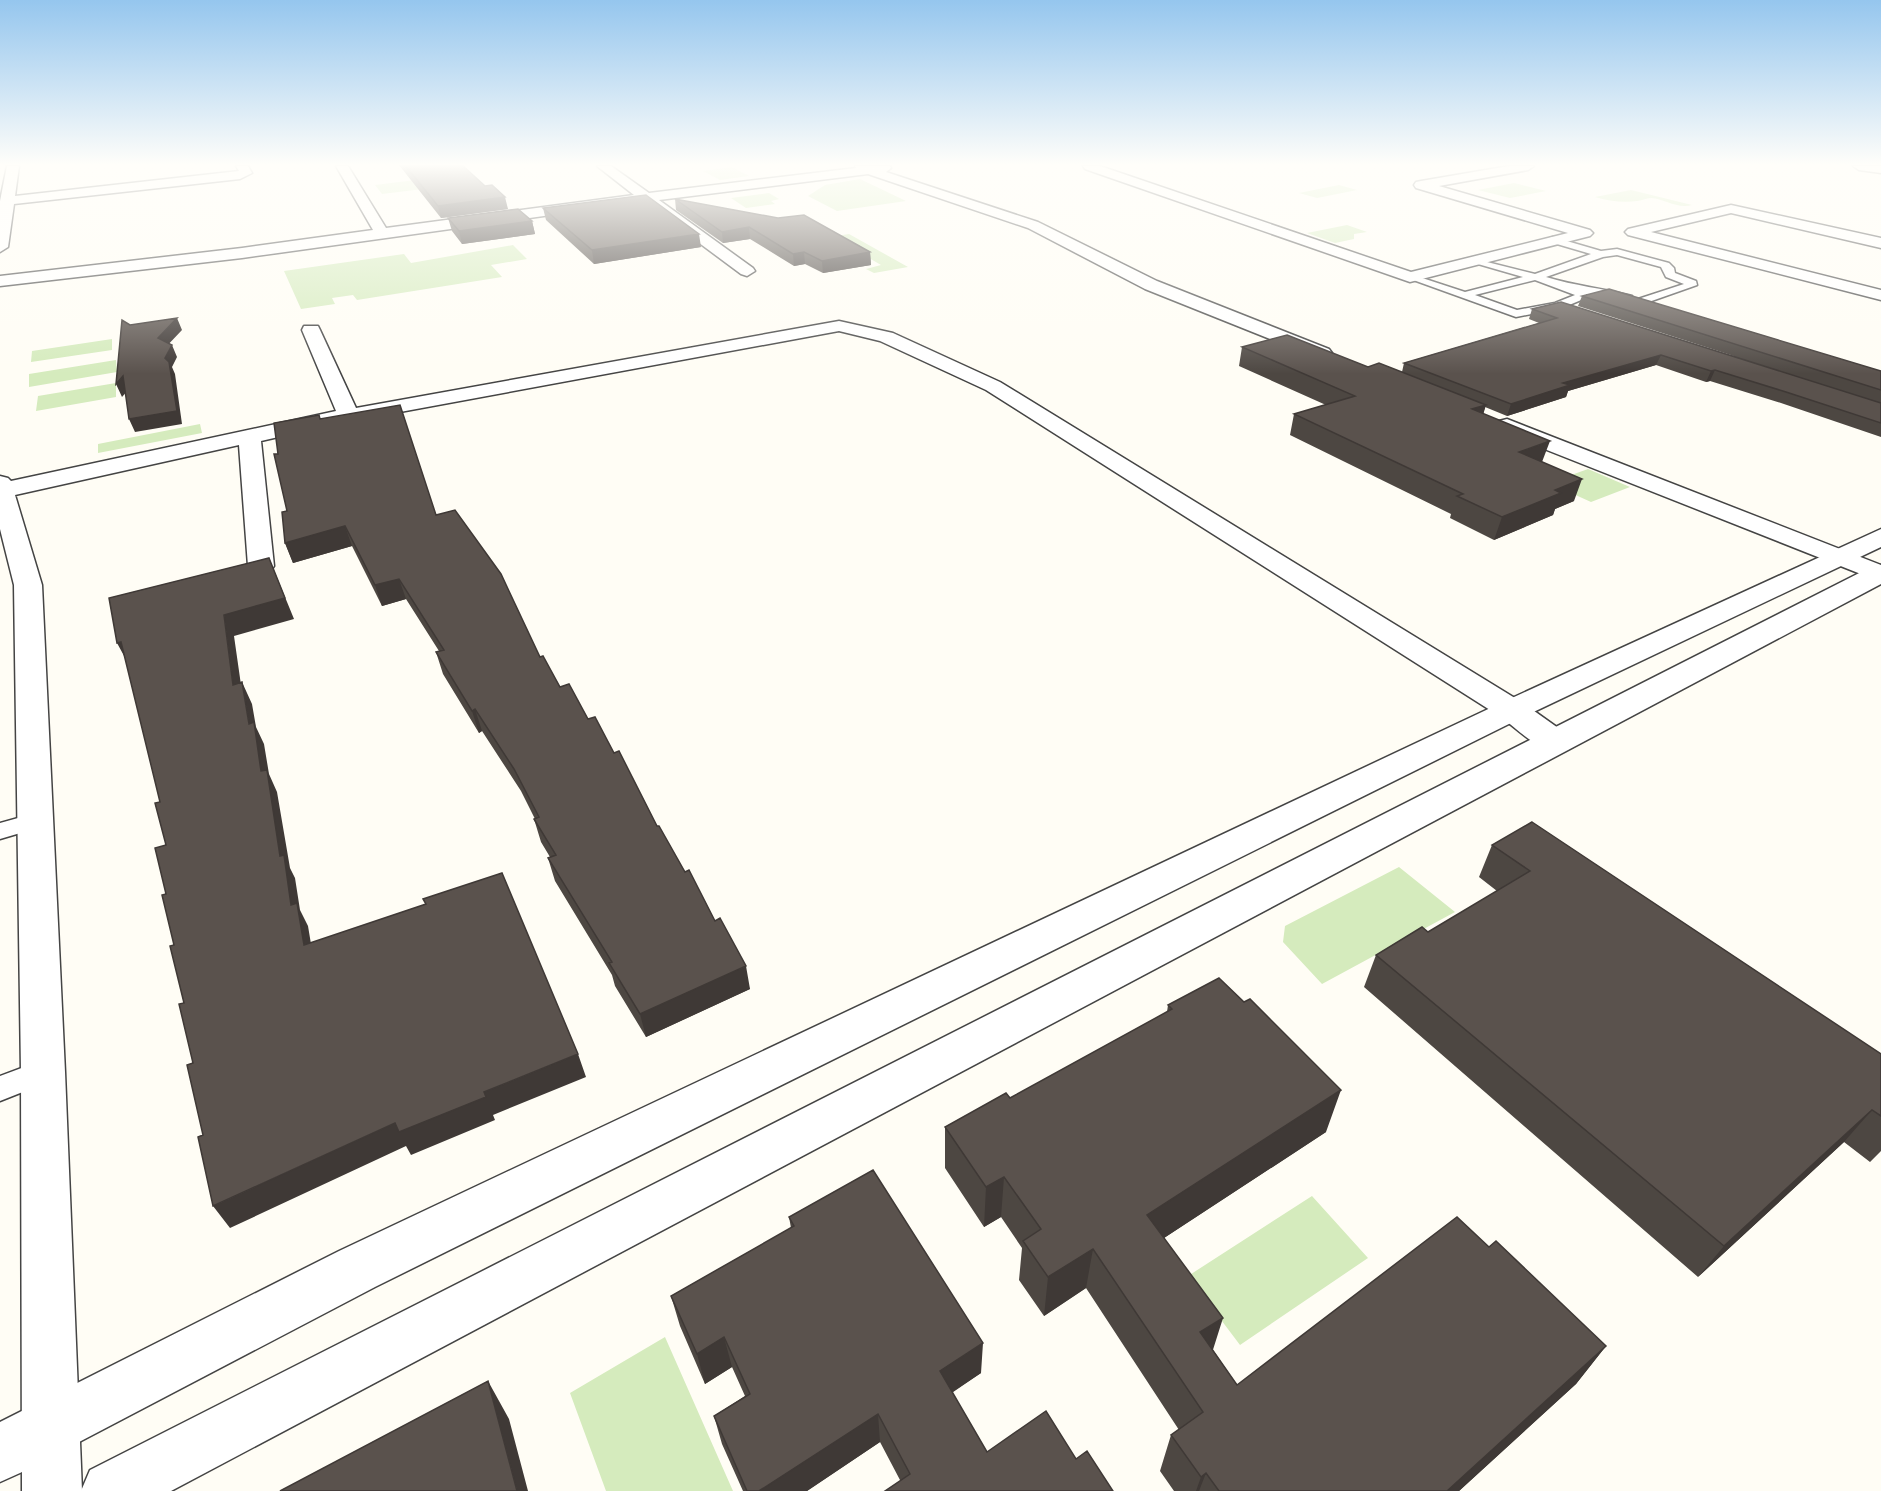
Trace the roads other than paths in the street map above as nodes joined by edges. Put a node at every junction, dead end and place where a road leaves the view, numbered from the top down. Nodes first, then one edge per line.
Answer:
1 (364, 236) edge
2 (699, 236) edge
3 (1054, 236) edge
4 (1291, 236) edge
5 (1571, 236) edge
6 (1647, 236) edge
7 (1848, 236) edge
8 (1553, 240) junction
9 (1881, 243) edge
10 (1601, 254) junction
11 (1475, 260) junction
12 (747, 271) dead end
13 (1410, 277) junction
14 (1535, 277) junction
15 (0, 281) edge
16 (1578, 290) junction
17 (1464, 295) junction
18 (1881, 295) edge
19 (1639, 302) junction
20 (1558, 306) junction
21 (1661, 308) edge
22 (1580, 313) edge
23 (311, 330) dead end
24 (1340, 360) edge
25 (349, 416) junction
26 (1485, 417) edge
27 (250, 437) junction
28 (1, 488) edge
29 (1841, 558) junction
30 (1881, 564) edge
31 (261, 566) edge
32 (1512, 710) junction
33 (1556, 742) junction
34 (18, 826) edge
35 (44, 1072) junction
36 (0, 1089) edge
37 (49, 1428) junction
38 (0, 1453) edge
39 (52, 1491) edge
40 (111, 1491) edge

1 - 15 street
2 - 12 street
3 - 24 street
4 - 13 street
5 - 8 street
6 - 18 street
7 - 9 street
8 - 10 lane
8 - 11 street
10 - 14 lane
10 - 19 lane
11 - 13 street
11 - 14 lane
13 - 17 lane
14 - 16 lane
14 - 17 lane
16 - 19 lane
16 - 20 lane
17 - 20 lane
19 - 21 lane
20 - 22 lane
23 - 25 street
25 - 27 street
25 - 32 street
26 - 29 street
27 - 28 street
27 - 31 street
28 - 34 street
29 - 30 street
29 - 32 street
30 - 33 street
32 - 33 street
32 - 37 street
33 - 40 street
34 - 35 street
35 - 36 lane
35 - 37 street
37 - 38 street
37 - 39 street

